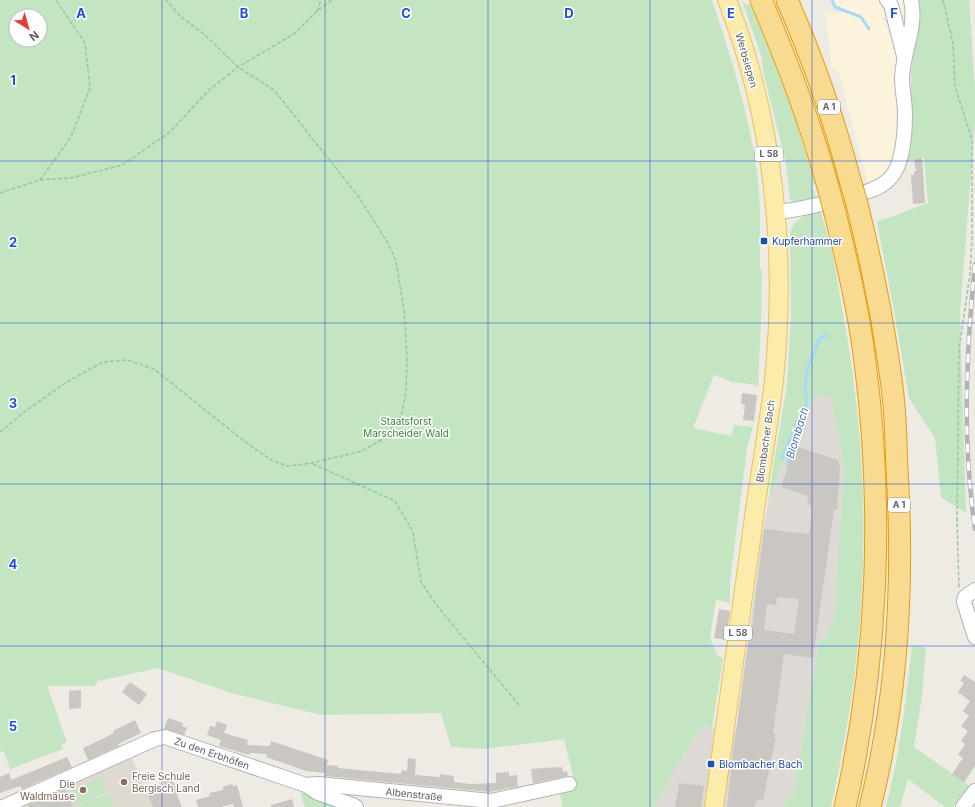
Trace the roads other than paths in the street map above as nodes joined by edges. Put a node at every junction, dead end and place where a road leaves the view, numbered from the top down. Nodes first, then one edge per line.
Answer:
1 (727, 0) edge
2 (887, 0) edge
3 (911, 0) edge
4 (789, 4) edge
5 (765, 9) edge
6 (904, 57) junction
7 (758, 97) joint
8 (776, 212) junction
9 (970, 594) edge
10 (975, 637) edge
11 (568, 784) dead end
12 (306, 785) junction
13 (975, 791) edge
14 (3, 807) edge
15 (356, 807) edge
16 (714, 807) edge
17 (845, 807) edge
18 (870, 807) edge
19 (964, 807) edge

1 - 7 main road, Werbsiepen / L 58
2 - 6 street
3 - 6 street
4 - 18 highway, A 1
5 - 17 highway, A 1
6 - 8 street
7 - 8 main road, Blombacher Bach / L 58
8 - 16 main road, Blombacher Bach / L 58
9 - 10 street
11 - 12 street, Albenstraße
12 - 14 street, Zu den Erbhöfen
12 - 15 street, Zu den Erbhöfen
13 - 19 street

